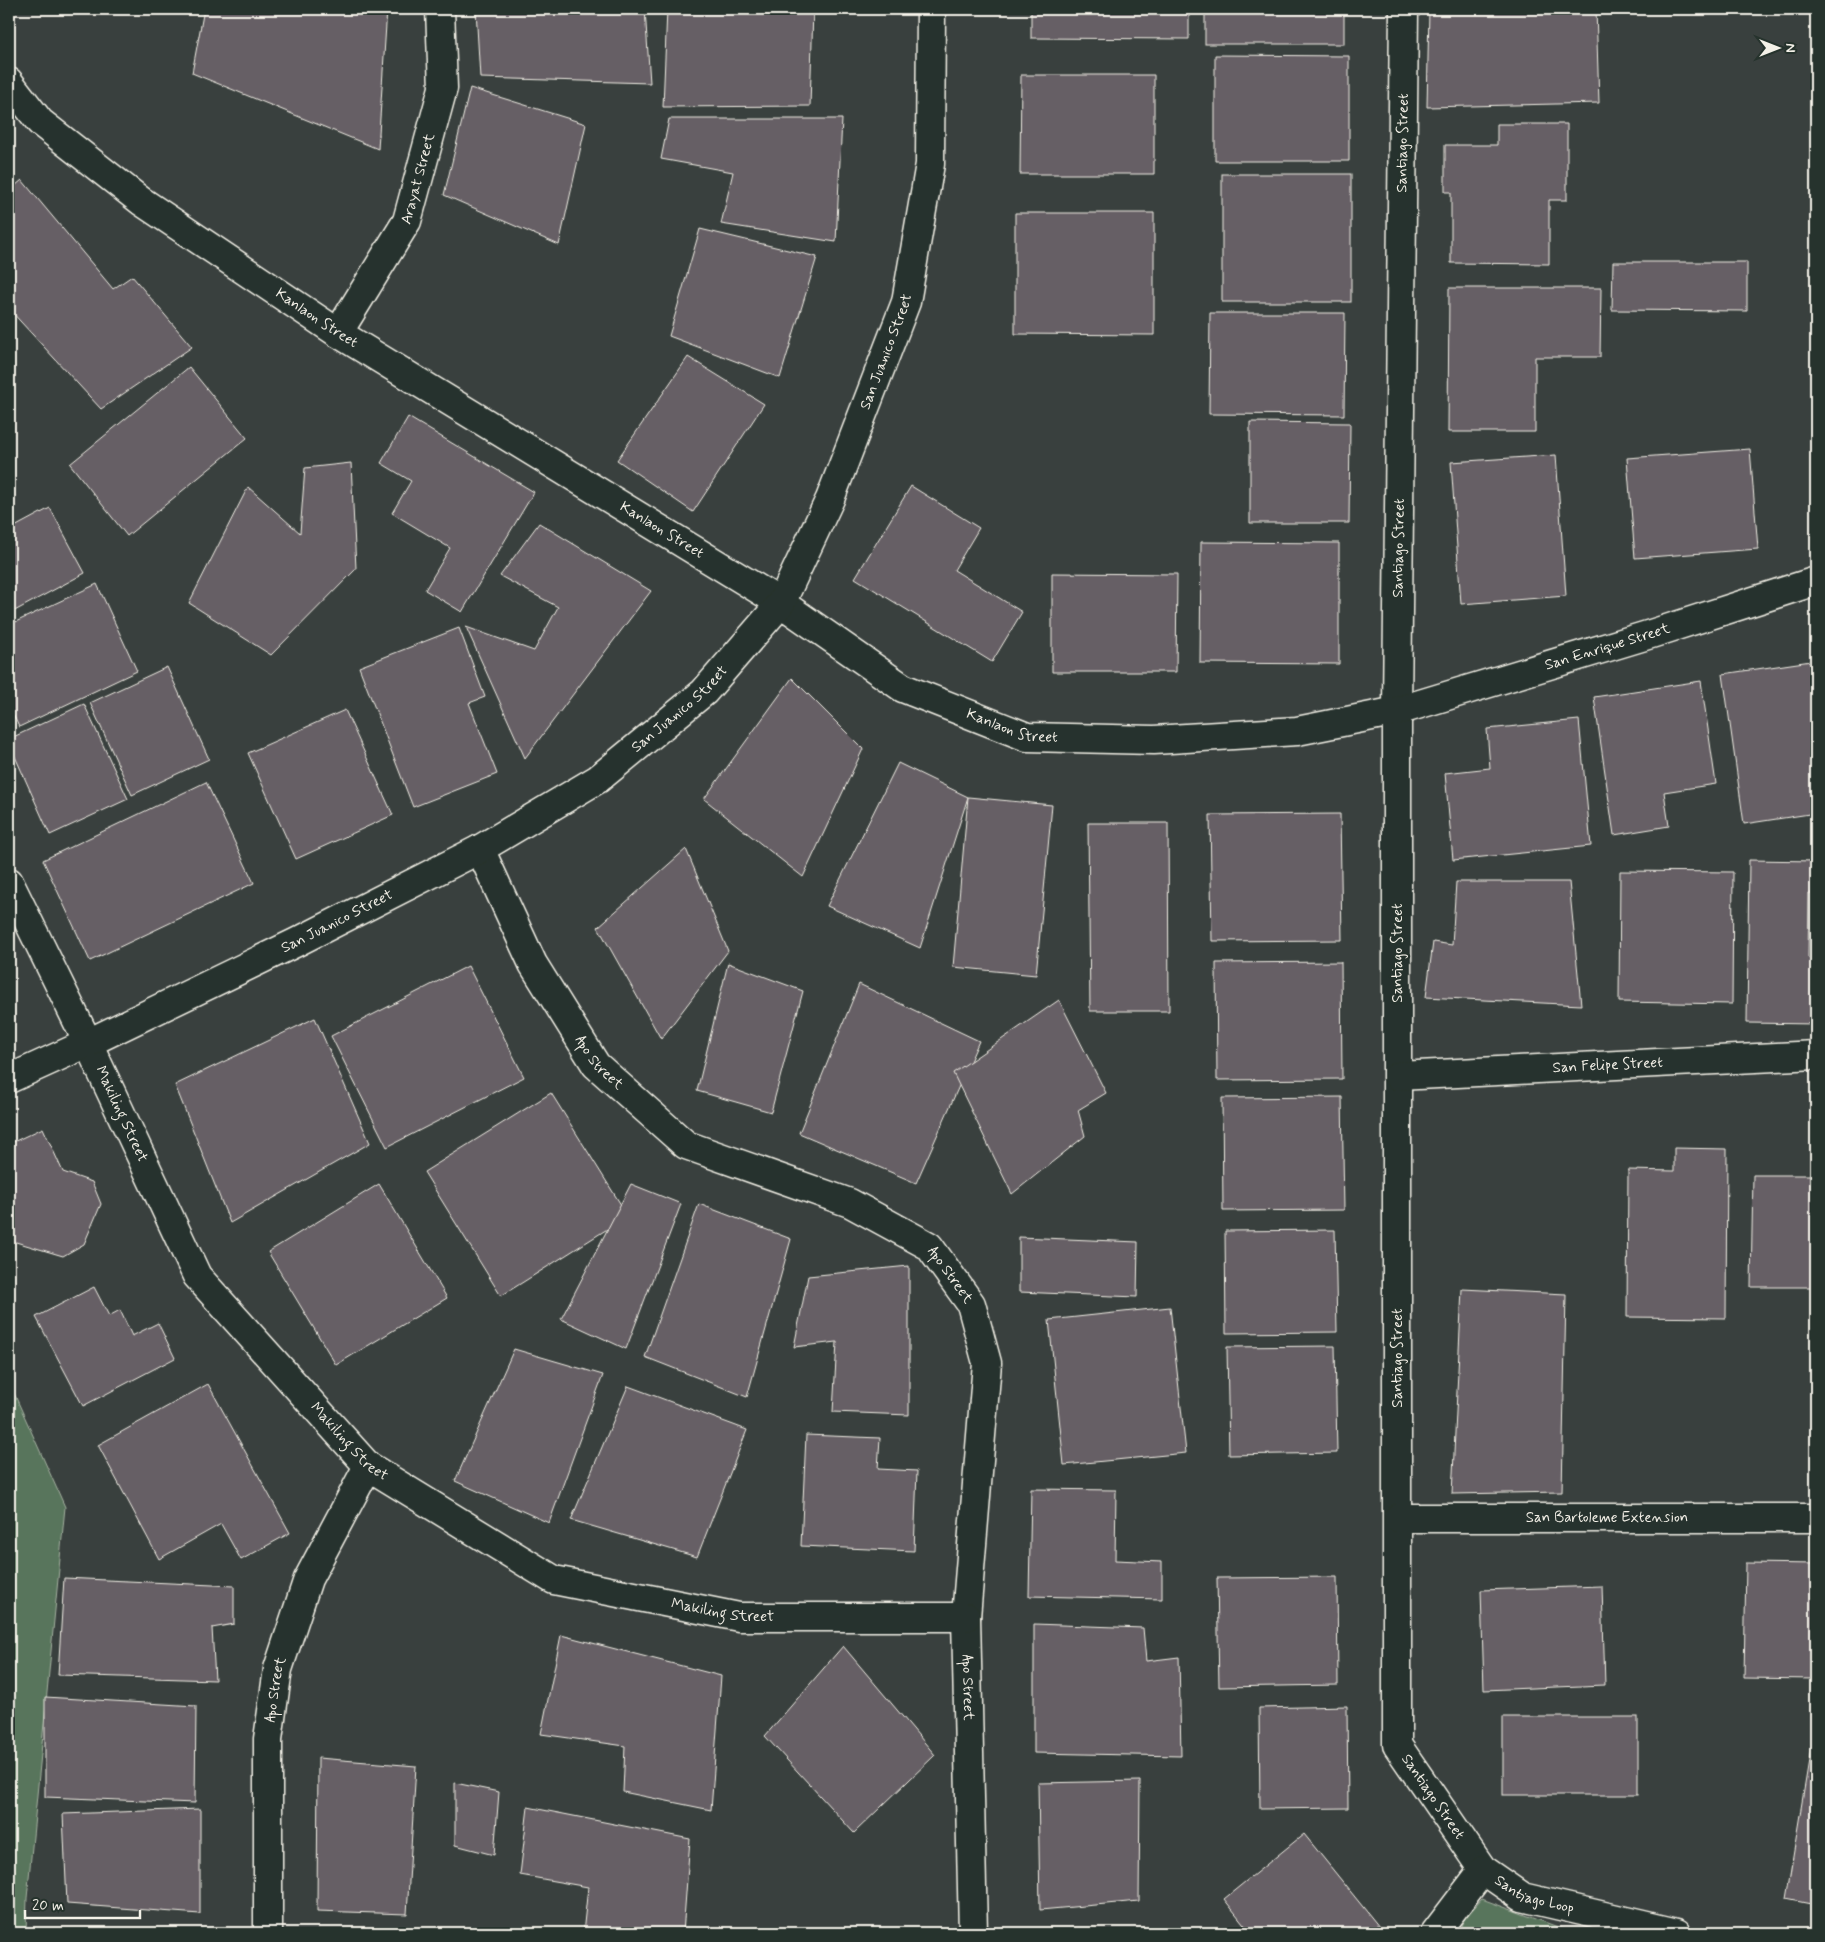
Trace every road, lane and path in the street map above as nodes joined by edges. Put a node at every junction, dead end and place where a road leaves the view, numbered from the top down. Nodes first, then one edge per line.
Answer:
1 (440, 9) edge
2 (931, 9) edge
3 (1404, 9) edge
4 (9, 82) edge
5 (338, 333) junction
6 (1816, 581) edge
7 (781, 603) junction
8 (1397, 711) junction
9 (480, 849) junction
10 (9, 882) edge
11 (88, 1043) junction
12 (1816, 1055) edge
13 (1398, 1076) junction
14 (9, 1079) edge
15 (368, 1466) junction
16 (1398, 1518) junction
17 (1816, 1518) edge
18 (966, 1617) junction
19 (1483, 1870) junction
20 (268, 1933) edge
21 (972, 1933) edge
22 (1435, 1933) edge
23 (1677, 1933) edge

1 - 5 street, Arayat Street
2 - 7 street, San Juanico Street
3 - 8 street, Santiago Street
4 - 5 street, Kanlaon Street
5 - 7 street, Kanlaon Street
6 - 8 street, San Enrique Street
7 - 8 street, Kanlaon Street
7 - 9 street, San Juanico Street
8 - 13 street, Santiago Street
9 - 11 street, San Juanico Street
9 - 18 street, Apo Street
10 - 11 street, Makiling Street
11 - 14 street, San Juanico Street
11 - 15 street, Makiling Street
12 - 13 street, San Felipe Street
13 - 16 street, Santiago Street
15 - 18 street, Makiling Street
15 - 20 street, Apo Street
16 - 17 street, San Bartoleme Extension
16 - 19 street, Santiago Street
18 - 21 street, Apo Street
19 - 22 street
19 - 23 street, Santiago Loop

